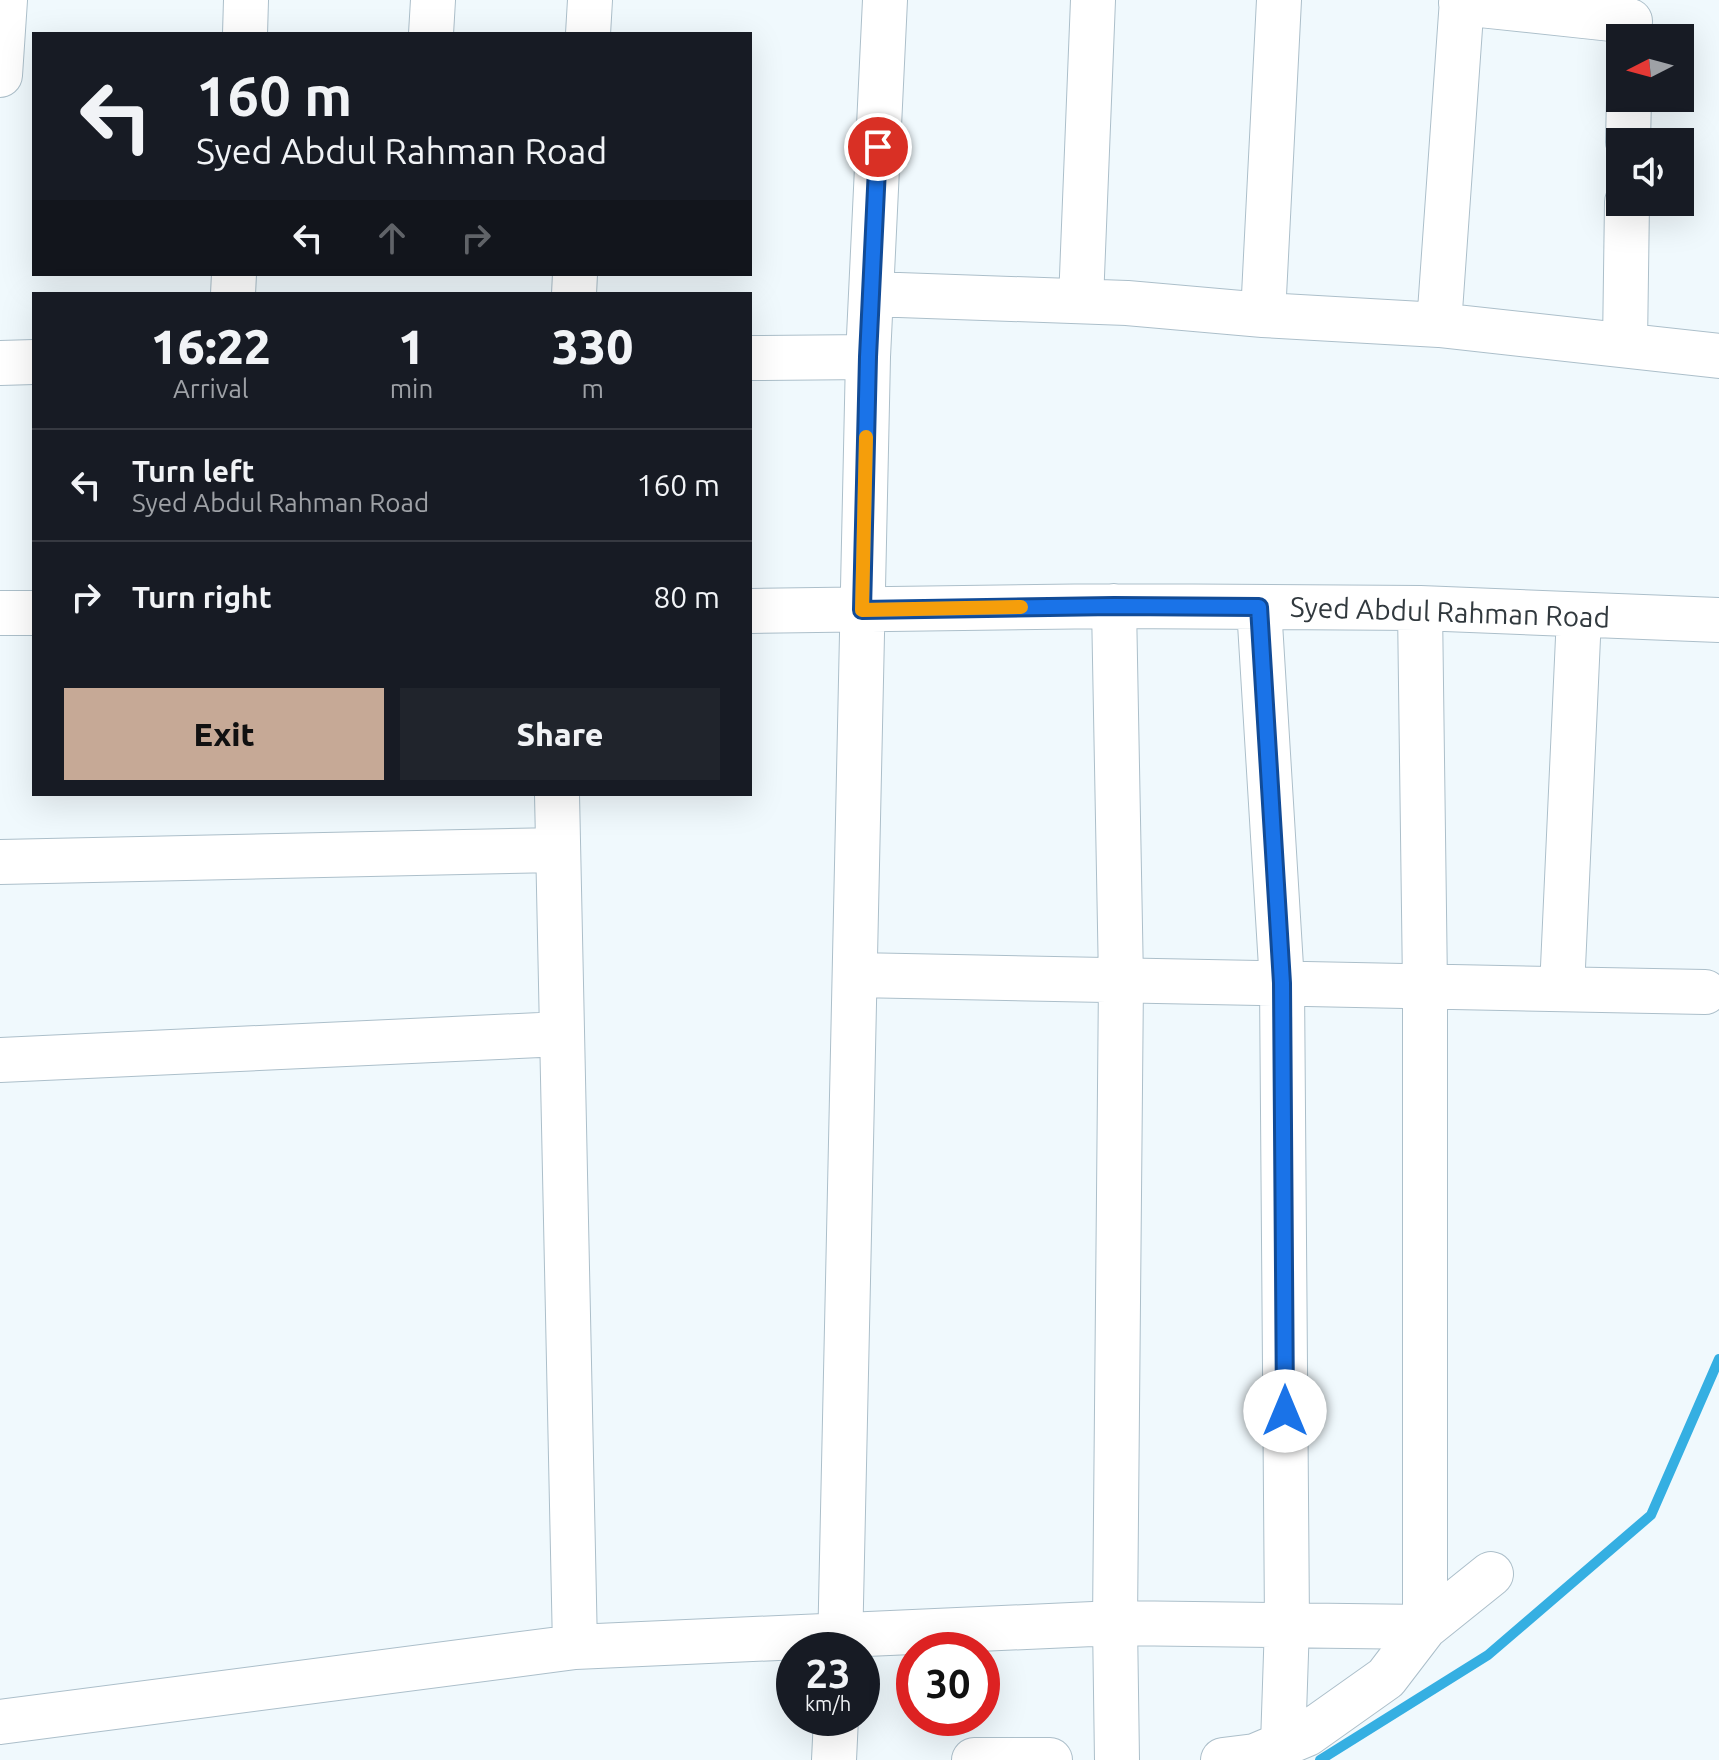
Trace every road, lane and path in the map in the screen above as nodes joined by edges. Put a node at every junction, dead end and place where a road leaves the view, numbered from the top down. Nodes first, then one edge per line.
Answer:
1 (5, 0) edge
2 (246, 0) edge
3 (433, 0) edge
4 (590, 0) edge
5 (885, 0) edge
6 (1093, 0) edge
7 (1279, 0) edge
8 (1462, 2) edge
9 (1630, 24) edge
10 (245, 32) edge
11 (431, 32) edge
12 (588, 32) edge
13 (0, 75) edge
14 (1627, 216) edge
15 (871, 294) junction
16 (1081, 301) junction
17 (1263, 315) junction
18 (1439, 325) junction
19 (1625, 345) junction
20 (1719, 356) edge
21 (868, 357) junction
22 (752, 358) edge
23 (32, 362) edge
24 (0, 363) edge
25 (1114, 606) junction
26 (1259, 607) junction
27 (1420, 608) junction
28 (862, 610) junction
29 (752, 611) edge
30 (0, 613) edge
31 (32, 613) edge
32 (1579, 616) junction
33 (1719, 620) edge
34 (557, 796) edge
35 (557, 850) junction
36 (0, 862) edge
37 (855, 975) junction
38 (1121, 980) junction
39 (1282, 983) junction
40 (1425, 986) junction
41 (1562, 989) junction
42 (1705, 992) dead end
43 (561, 1034) junction
44 (0, 1060) edge
45 (1491, 1574) dead end
46 (1115, 1623) junction
47 (1287, 1624) junction
48 (1425, 1627) junction
49 (841, 1632) edge
50 (880, 1640) edge
51 (776, 1644) edge
52 (575, 1647) junction
53 (0, 1722) edge
54 (835, 1736) edge
55 (1283, 1744) junction
56 (834, 1760) edge
57 (974, 1760) edge
58 (1050, 1760) edge
59 (1117, 1760) edge
60 (1223, 1760) edge

1 - 13 street
2 - 10 street
3 - 11 street
4 - 12 street
5 - 15 street
6 - 16 street
7 - 17 street
8 - 9 street
8 - 18 street
14 - 19 street
15 - 16 street
15 - 21 street
16 - 17 street
17 - 18 street
18 - 19 street
19 - 20 street
21 - 22 street
21 - 28 street
23 - 24 street
25 - 26 street, Syed Abdul Rahman Road
25 - 28 street, Syed Abdul Rahman Road
25 - 38 street
26 - 27 street, Syed Abdul Rahman Road
26 - 39 street
27 - 32 street, Syed Abdul Rahman Road
27 - 40 street
28 - 29 street, Syed Abdul Rahman Road
28 - 37 street
30 - 31 street
32 - 33 street, Syed Abdul Rahman Road
32 - 41 street
34 - 35 street
35 - 36 street
35 - 43 street
37 - 38 street
37 - 49 street
38 - 39 street
38 - 46 street
39 - 40 street
39 - 47 street
40 - 41 street
40 - 48 street
41 - 42 street
43 - 44 street
43 - 52 street
45 - 48 street
46 - 47 street
46 - 50 street
46 - 59 street
47 - 48 street
47 - 55 street
48 - 55 street
51 - 52 street
52 - 53 street
54 - 56 street
55 - 60 street
57 - 58 street

